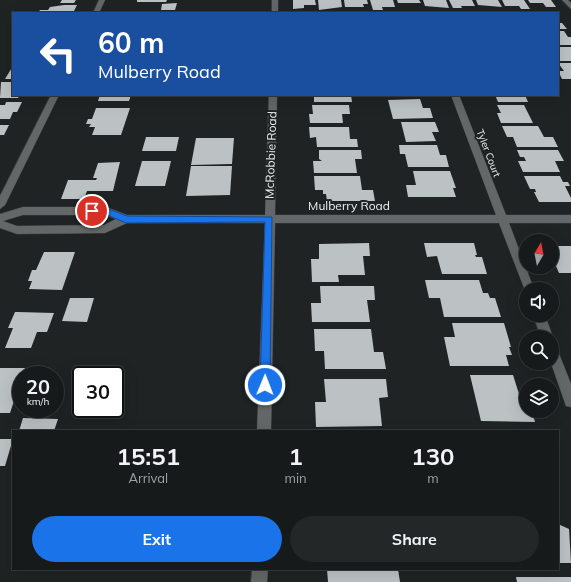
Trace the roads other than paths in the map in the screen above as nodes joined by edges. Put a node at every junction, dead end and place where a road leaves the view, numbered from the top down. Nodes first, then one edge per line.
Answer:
1 (102, 0) edge
2 (275, 0) edge
3 (566, 0) edge
4 (571, 7) edge
5 (96, 12) edge
6 (275, 12) edge
7 (54, 96) edge
8 (273, 96) edge
9 (455, 96) edge
10 (0, 205) edge
11 (0, 218) edge
12 (269, 219) junction
13 (503, 219) junction
14 (571, 219) edge
15 (126, 220) junction
16 (0, 224) edge
17 (526, 282) edge
18 (559, 369) edge
19 (571, 401) edge
20 (264, 430) edge
21 (260, 570) edge
22 (260, 582) edge

1 - 5 street
2 - 6 street
3 - 4 street
7 - 10 street
8 - 12 street, McRobbie Road
9 - 13 street, Tyler Court
11 - 15 street, Mulberry Road
12 - 13 street, Mulberry Road
12 - 15 street, Mulberry Road
12 - 20 street, McRobbie Road
13 - 14 street, Mulberry Road
13 - 17 street, Tyler Court
15 - 16 street, Mulberry Road
18 - 19 street
21 - 22 street

